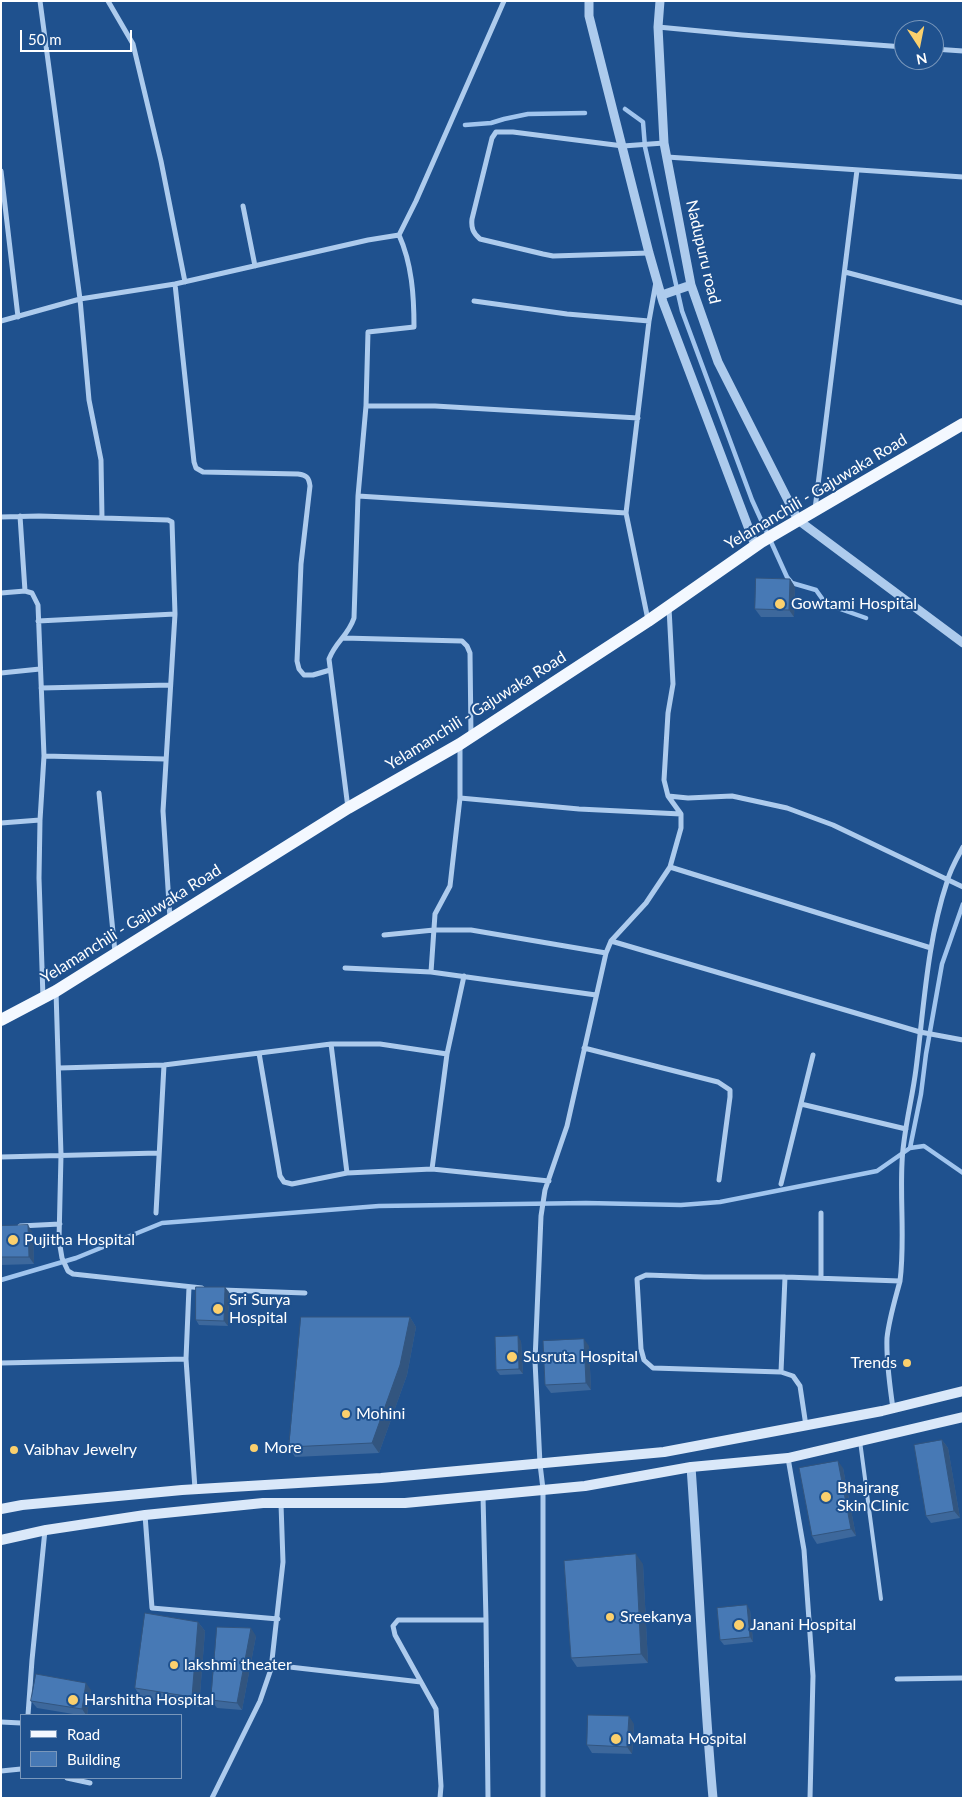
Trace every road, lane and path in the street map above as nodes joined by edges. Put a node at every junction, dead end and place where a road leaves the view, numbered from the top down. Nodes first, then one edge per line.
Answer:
1 (40, 1) edge
2 (108, 1) edge
3 (504, 1) edge
4 (589, 1) edge
5 (660, 1) edge
6 (658, 27) junction
7 (894, 46) edge
8 (944, 50) edge
9 (963, 51) edge
10 (664, 143) junction
11 (623, 146) junction
12 (667, 157) junction
13 (857, 170) junction
14 (1, 171) edge
15 (963, 177) edge
16 (243, 206) dead end
17 (399, 235) junction
18 (649, 253) junction
19 (255, 266) junction
20 (845, 272) junction
21 (657, 279) junction
22 (185, 282) junction
23 (176, 284) junction
24 (692, 285) junction
25 (662, 295) junction
26 (80, 298) junction
27 (474, 301) dead end
28 (963, 303) edge
29 (18, 316) junction
30 (1, 321) edge
31 (649, 321) junction
32 (366, 406) junction
33 (638, 418) junction
34 (963, 424) edge
35 (358, 496) junction
36 (815, 510) junction
37 (626, 513) junction
38 (20, 516) junction
39 (1, 517) edge
40 (102, 518) junction
41 (794, 522) junction
42 (758, 543) junction
43 (25, 591) junction
44 (1, 593) edge
45 (669, 605) junction
46 (175, 614) junction
47 (38, 620) junction
48 (648, 621) junction
49 (343, 638) junction
50 (963, 643) edge
51 (40, 670) junction
52 (330, 670) junction
53 (1, 672) edge
54 (170, 686) junction
55 (41, 688) junction
56 (472, 736) junction
57 (460, 744) junction
58 (44, 756) junction
59 (165, 759) junction
60 (98, 793) dead end
61 (668, 796) junction
62 (460, 798) junction
63 (348, 808) junction
64 (682, 814) junction
65 (40, 820) junction
66 (1, 823) edge
67 (963, 847) edge
68 (670, 867) junction
69 (947, 880) junction
70 (963, 887) edge
71 (170, 920) junction
72 (434, 930) junction
73 (384, 935) dead end
74 (611, 941) junction
75 (931, 948) junction
76 (606, 953) junction
77 (115, 955) junction
78 (344, 968) dead end
79 (431, 972) junction
80 (464, 976) junction
81 (56, 991) junction
82 (596, 995) junction
83 (43, 998) junction
84 (1, 1020) edge
85 (920, 1032) junction
86 (963, 1040) edge
87 (331, 1044) junction
88 (584, 1048) junction
89 (259, 1053) junction
90 (447, 1054) junction
91 (813, 1055) dead end
92 (164, 1065) junction
93 (59, 1068) junction
94 (801, 1104) junction
95 (906, 1129) junction
96 (158, 1153) junction
97 (61, 1155) junction
98 (1, 1157) edge
99 (432, 1169) junction
100 (347, 1173) junction
101 (719, 1180) dead end
102 (549, 1181) junction
103 (781, 1184) dead end
104 (156, 1212) dead end
105 (820, 1213) dead end
106 (60, 1224) junction
107 (11, 1226) edge
108 (785, 1277) junction
109 (821, 1278) junction
110 (900, 1281) junction
111 (189, 1287) junction
112 (205, 1288) edge
113 (213, 1289) edge
114 (305, 1293) dead end
115 (186, 1359) junction
116 (1, 1363) edge
117 (781, 1372) junction
118 (963, 1391) edge
119 (893, 1409) junction
120 (963, 1417) edge
121 (806, 1426) junction
122 (860, 1441) junction
123 (788, 1458) junction
124 (540, 1464) junction
125 (691, 1467) junction
126 (194, 1489) junction
127 (544, 1489) junction
128 (483, 1496) junction
129 (280, 1504) junction
130 (1, 1509) edge
131 (145, 1515) junction
132 (46, 1530) junction
133 (1, 1540) edge
134 (881, 1599) dead end
135 (278, 1619) junction
136 (486, 1620) junction
137 (272, 1665) junction
138 (963, 1678) edge
139 (897, 1679) dead end
140 (421, 1682) junction
141 (28, 1714) edge
142 (1, 1722) edge
143 (20, 1722) edge
144 (20, 1768) edge
145 (1, 1771) edge
146 (72, 1779) edge
147 (90, 1783) dead end
148 (212, 1798) edge
149 (440, 1798) edge
150 (488, 1798) edge
151 (543, 1798) edge
152 (713, 1798) edge
153 (810, 1798) edge

1 - 26 street
2 - 22 street
3 - 17 street
4 - 11 street
5 - 6 street, Nadupuru road
6 - 7 street
6 - 10 street, Nadupuru road
8 - 9 street
10 - 11 street
10 - 12 street, Nadupuru road
11 - 18 street
11 - 18 street
12 - 13 street
12 - 24 street, Nadupuru road
13 - 15 street
13 - 20 street
14 - 29 street
16 - 19 street
17 - 19 street
17 - 32 street
18 - 21 street
19 - 22 street
20 - 28 street
20 - 36 street
21 - 25 street
21 - 31 street
22 - 23 street
23 - 26 street
23 - 52 street
24 - 25 street
24 - 41 street, Nadupuru road
25 - 42 street
26 - 29 street
26 - 40 street
27 - 31 street
29 - 30 street
31 - 33 street
32 - 33 street
32 - 35 street
33 - 37 street
34 - 36 main road, Yelamanchili - Gajuwaka Road
35 - 37 street
35 - 49 street
36 - 41 main road, Yelamanchili - Gajuwaka Road
37 - 48 street
38 - 39 street
38 - 40 street
38 - 43 street
40 - 46 street
41 - 42 main road, Yelamanchili - Gajuwaka Road
41 - 50 street
42 - 45 main road, Yelamanchili - Gajuwaka Road
43 - 44 street
43 - 47 street
45 - 48 main road, Yelamanchili - Gajuwaka Road
45 - 61 street
46 - 47 street
46 - 54 street
47 - 51 street
48 - 56 main road, Yelamanchili - Gajuwaka Road
49 - 52 street
49 - 56 street
51 - 53 street
51 - 55 street
52 - 63 street
54 - 55 street
54 - 59 street
55 - 58 street
56 - 57 main road, Yelamanchili - Gajuwaka Road
57 - 62 street
57 - 63 main road, Yelamanchili - Gajuwaka Road
58 - 59 street
58 - 65 street
59 - 71 street
60 - 77 street
61 - 64 street
61 - 69 street
62 - 64 street
62 - 72 street
63 - 71 main road, Yelamanchili - Gajuwaka Road
64 - 68 street
65 - 66 street
65 - 83 street
67 - 69 street
68 - 74 street
68 - 75 street
69 - 70 street
69 - 75 street
71 - 77 main road, Yelamanchili - Gajuwaka Road
72 - 73 street
72 - 76 street
72 - 79 street
74 - 76 street
74 - 85 street
75 - 85 street
76 - 82 street
77 - 81 main road, Yelamanchili - Gajuwaka Road
78 - 79 street
79 - 80 street
80 - 82 street
80 - 90 street
81 - 83 main road, Yelamanchili - Gajuwaka Road
81 - 93 street
82 - 88 street
83 - 84 main road, Yelamanchili - Gajuwaka Road
85 - 86 street
85 - 95 street
87 - 89 street
87 - 90 street
87 - 100 street
88 - 101 street
88 - 102 street
89 - 92 street
89 - 100 street
90 - 99 street
91 - 94 street
92 - 93 street
92 - 96 street
93 - 97 street
94 - 95 street
94 - 103 street
95 - 110 street
96 - 97 street
96 - 104 street
97 - 98 street
97 - 106 street
99 - 100 street
99 - 102 street
102 - 124 street
105 - 109 street
106 - 107 street
106 - 111 street
108 - 109 street
108 - 117 street
108 - 117 street
109 - 110 street
110 - 119 street
111 - 112 street
111 - 115 street
113 - 114 street
115 - 116 street
115 - 126 street
117 - 121 street
118 - 119 main road
119 - 121 main road
120 - 122 main road
121 - 124 main road
122 - 123 main road
122 - 134 lane
123 - 125 main road
123 - 153 street
124 - 126 main road
124 - 127 street
125 - 127 main road
125 - 152 street
126 - 130 main road
127 - 128 main road
127 - 151 street
128 - 129 main road
128 - 136 street
129 - 131 main road
129 - 135 street
131 - 132 main road
131 - 135 street
132 - 133 main road
132 - 141 street
135 - 137 street
136 - 140 street
136 - 150 street
137 - 140 street
137 - 148 street
138 - 139 street
140 - 149 street
142 - 143 street
144 - 145 street
146 - 147 street

